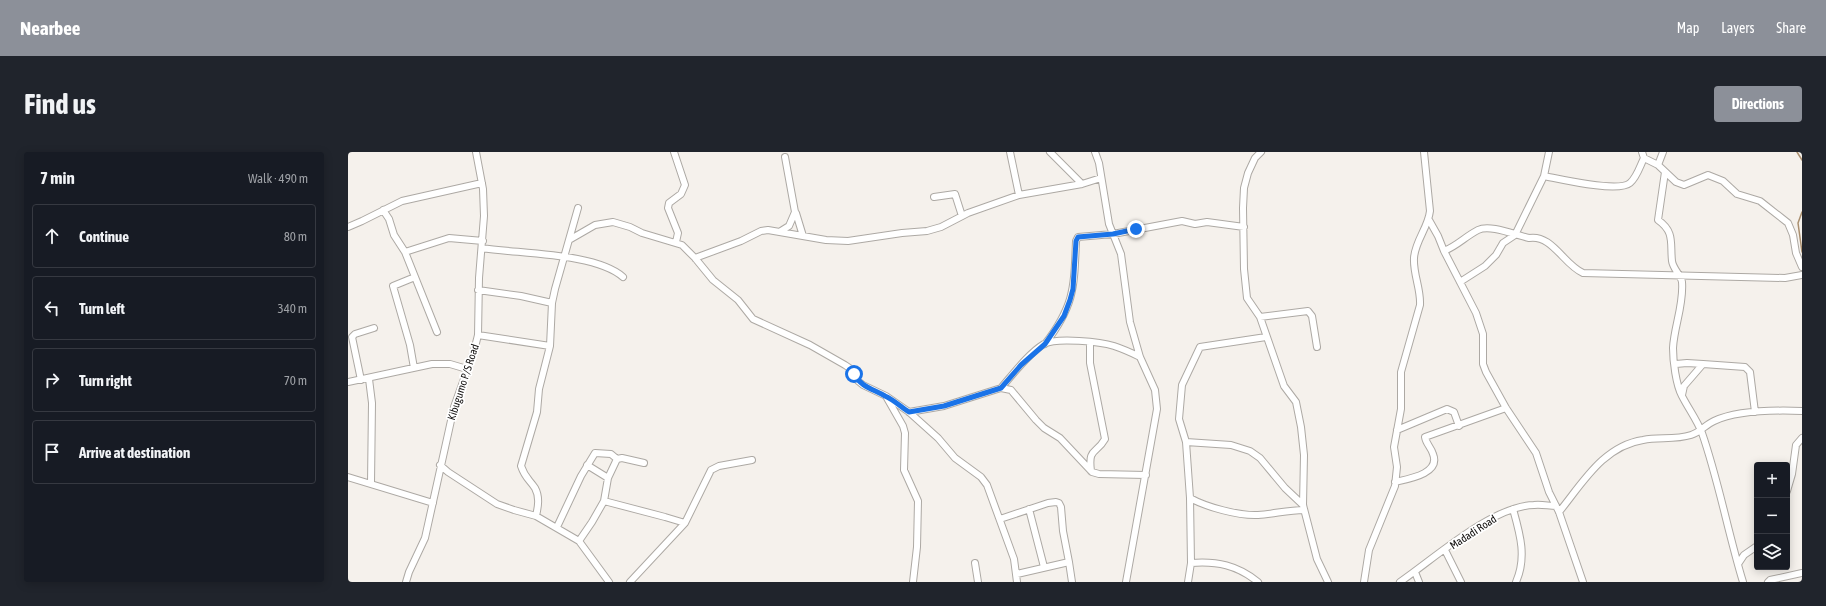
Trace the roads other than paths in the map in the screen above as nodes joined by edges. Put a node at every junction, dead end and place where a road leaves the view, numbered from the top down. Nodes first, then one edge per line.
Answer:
1 (476, 152) edge
2 (674, 152) edge
3 (1010, 152) edge
4 (1050, 152) edge
5 (1095, 152) edge
6 (1101, 152) edge
7 (1261, 152) edge
8 (1424, 152) edge
9 (1549, 152) edge
10 (1663, 152) edge
11 (1643, 155) edge
12 (785, 157) dead end
13 (1658, 165) junction
14 (1666, 172) junction
15 (1544, 176) junction
16 (1101, 178) junction
17 (482, 183) junction
18 (1082, 184) junction
19 (1019, 195) junction
20 (934, 197) dead end
21 (578, 208) dead end
22 (383, 210) junction
23 (795, 212) junction
24 (962, 216) junction
25 (1429, 220) junction
26 (348, 227) edge
27 (1244, 228) junction
28 (782, 231) junction
29 (1113, 234) junction
30 (1515, 234) junction
31 (803, 236) junction
32 (569, 240) junction
33 (676, 242) junction
34 (482, 245) junction
35 (1444, 251) junction
36 (405, 252) junction
37 (563, 256) junction
38 (695, 258) junction
39 (1802, 267) edge
40 (1678, 275) junction
41 (1802, 275) edge
42 (415, 277) junction
43 (623, 277) dead end
44 (1460, 282) junction
45 (478, 290) junction
46 (552, 303) junction
47 (1260, 317) junction
48 (374, 328) dead end
49 (436, 332) dead end
50 (478, 335) junction
51 (1266, 337) junction
52 (1090, 343) junction
53 (1045, 344) junction
54 (550, 346) junction
55 (1317, 347) dead end
56 (1140, 357) junction
57 (1676, 364) junction
58 (1703, 364) junction
59 (414, 368) junction
60 (467, 369) junction
61 (368, 379) junction
62 (361, 380) junction
63 (348, 382) edge
64 (1001, 388) junction
65 (1682, 395) junction
66 (886, 396) junction
67 (1506, 408) junction
68 (1802, 411) edge
69 (909, 412) junction
70 (1755, 412) junction
71 (1459, 426) junction
72 (1397, 430) junction
73 (1701, 432) junction
74 (1802, 438) edge
75 (1186, 442) junction
76 (618, 459) junction
77 (752, 460) dead end
78 (644, 463) dead end
79 (440, 465) junction
80 (587, 465) junction
81 (1092, 472) junction
82 (1146, 475) junction
83 (348, 477) edge
84 (608, 478) junction
85 (1790, 481) edge
86 (1395, 482) junction
87 (371, 483) junction
88 (1190, 498) junction
89 (604, 501) junction
90 (433, 503) junction
91 (1304, 507) junction
92 (1029, 509) junction
93 (1513, 509) junction
94 (1557, 509) junction
95 (536, 516) junction
96 (1000, 519) junction
97 (685, 523) junction
98 (557, 527) junction
99 (579, 541) junction
100 (1754, 548) edge
101 (1445, 550) junction
102 (1069, 562) junction
103 (1191, 563) junction
104 (975, 564) dead end
105 (1738, 564) junction
106 (1044, 567) junction
107 (1415, 572) junction
108 (1802, 573) edge
109 (1017, 574) junction
110 (406, 582) edge
111 (609, 582) edge
112 (630, 582) edge
113 (913, 582) edge
114 (978, 582) edge
115 (1017, 582) edge
116 (1072, 582) edge
117 (1126, 582) edge
118 (1188, 582) edge
119 (1258, 582) edge
120 (1328, 582) edge
121 (1364, 582) edge
122 (1400, 582) edge
123 (1419, 582) edge
124 (1461, 582) edge
125 (1516, 582) edge
126 (1583, 582) edge
127 (1743, 582) edge
128 (1768, 582) edge

1 - 17 street, Kibugumo P/S Road
2 - 33 street
3 - 19 street
4 - 18 street
5 - 6 street
5 - 16 street
7 - 27 street
8 - 25 street
9 - 15 street
10 - 13 street
11 - 13 street
11 - 15 street
12 - 23 street
13 - 14 street
14 - 39 street
14 - 40 street
15 - 30 street
16 - 18 street
16 - 29 street
17 - 22 street
17 - 34 street, Kibugumo P/S Road
18 - 19 street
19 - 24 street
20 - 24 street
21 - 32 street
22 - 26 street
22 - 36 street
23 - 28 street
23 - 31 street
24 - 31 street
25 - 35 street
25 - 72 street
27 - 29 street
27 - 47 street
28 - 31 street
28 - 38 street
29 - 53 street
29 - 56 street
30 - 35 street
30 - 40 street
30 - 44 street
32 - 33 street
32 - 37 street
33 - 38 street
34 - 36 street
34 - 37 street
34 - 45 street, Kibugumo P/S Road
35 - 44 street
36 - 42 street
37 - 43 street
37 - 46 street
38 - 66 street
40 - 41 street
40 - 57 street
42 - 49 street
42 - 59 street
44 - 67 street
45 - 46 street
45 - 50 street, Kibugumo P/S Road
46 - 54 street
47 - 51 street
47 - 55 street
48 - 62 street
50 - 54 street
50 - 60 street, Kibugumo P/S Road
51 - 75 street
51 - 91 street
52 - 53 street
52 - 56 street
52 - 81 street
53 - 64 street
54 - 95 street
56 - 82 street
57 - 58 street
57 - 65 street
58 - 65 street
58 - 70 street
59 - 60 street
59 - 61 street
60 - 79 street, Kibugumo P/S Road
61 - 62 street
61 - 87 street
62 - 63 street
64 - 69 street
64 - 81 street
65 - 73 street
66 - 69 street
66 - 113 street
67 - 71 street
67 - 94 street
68 - 70 street
69 - 96 street
70 - 73 street
71 - 72 street
71 - 86 street
72 - 86 street
73 - 94 street
73 - 105 street
74 - 85 street
75 - 88 street
75 - 91 street
76 - 78 street
76 - 80 street
76 - 84 street
77 - 97 street
79 - 90 street, Kibugumo P/S Road
79 - 95 street
80 - 84 street
80 - 98 street
81 - 82 street
82 - 117 street
83 - 87 street
84 - 89 street
86 - 121 street
87 - 90 street
88 - 91 street
88 - 103 street
89 - 97 street
89 - 99 street
90 - 110 street, Kibugumo P/S Road
91 - 120 street
92 - 96 street
92 - 102 street
92 - 106 street
93 - 94 street, Madadi Road
93 - 101 street, Madadi Road
93 - 125 street
94 - 126 street
95 - 98 street
96 - 109 street
97 - 112 street
98 - 99 street
99 - 111 street
100 - 105 street
101 - 107 street, Madadi Road
101 - 124 street
102 - 106 street
102 - 116 street
103 - 118 street
103 - 119 street
104 - 114 street
105 - 127 street
106 - 109 street
107 - 122 street, Madadi Road
107 - 123 street
108 - 128 street
109 - 115 street

